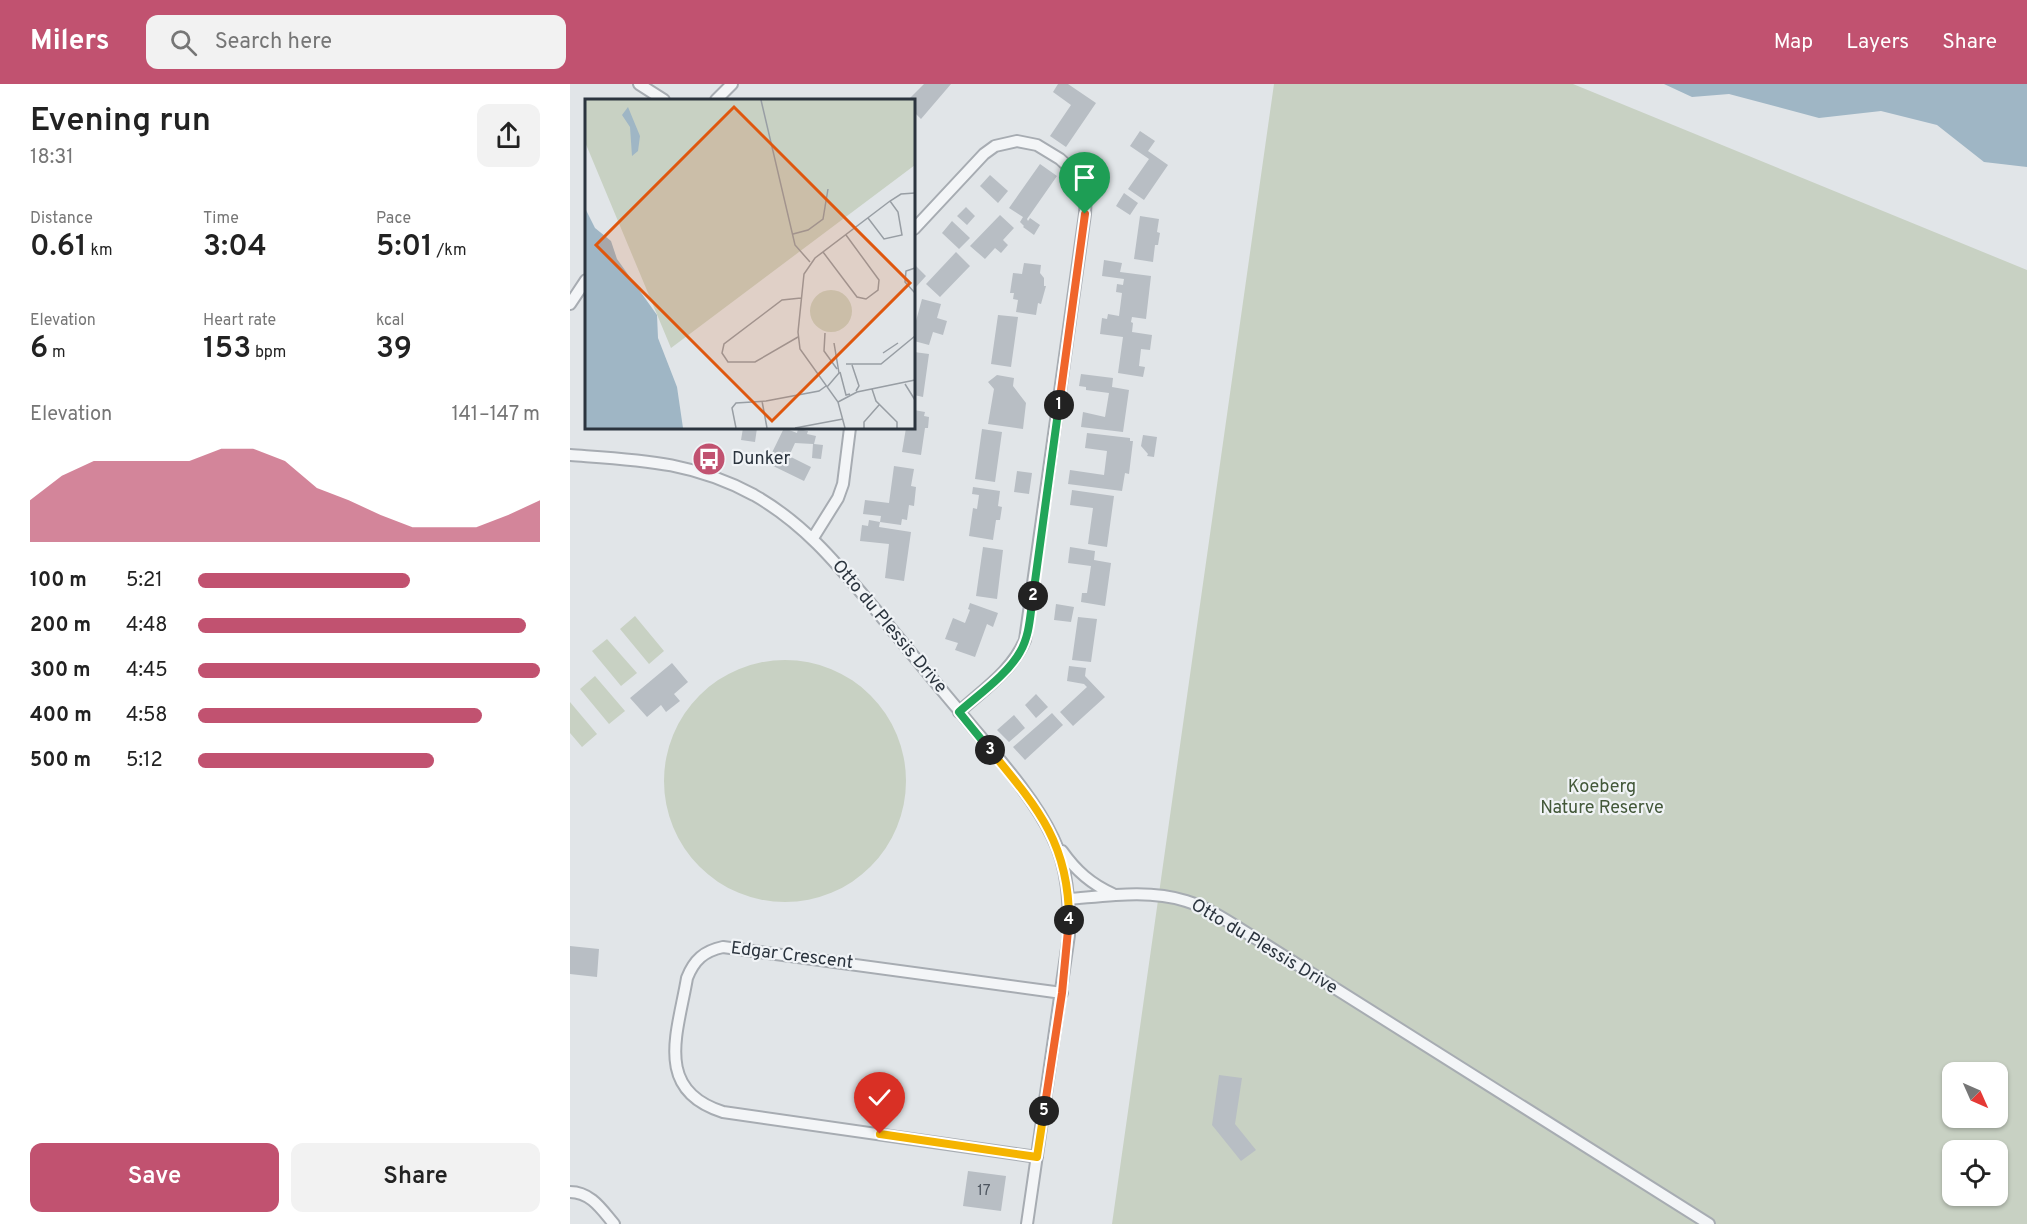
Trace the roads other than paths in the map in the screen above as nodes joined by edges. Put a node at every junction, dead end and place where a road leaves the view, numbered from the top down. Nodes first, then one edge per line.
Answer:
1 (639, 84) edge
2 (732, 84) edge
3 (662, 99) edge
4 (717, 99) edge
5 (915, 229) edge
6 (585, 282) edge
7 (570, 304) edge
8 (850, 429) edge
9 (570, 455) edge
10 (813, 538) junction
11 (959, 712) junction
12 (1055, 841) junction
13 (1115, 896) junction
14 (1069, 899) junction
15 (1062, 993) junction
16 (1037, 1157) junction
17 (570, 1192) edge
18 (614, 1224) edge
19 (1027, 1224) edge
20 (1709, 1224) edge

1 - 3 street
2 - 4 street
5 - 11 street
6 - 7 street
8 - 10 street
9 - 10 street, Otto du Plessis Drive
10 - 11 street, Otto du Plessis Drive
11 - 12 street, Otto du Plessis Drive
12 - 13 street
12 - 14 street, Otto du Plessis Drive
13 - 14 street, Otto du Plessis Drive
13 - 20 street, Otto du Plessis Drive
14 - 15 street
15 - 16 street
15 - 16 street, Edgar Crescent
16 - 19 street
17 - 18 street

